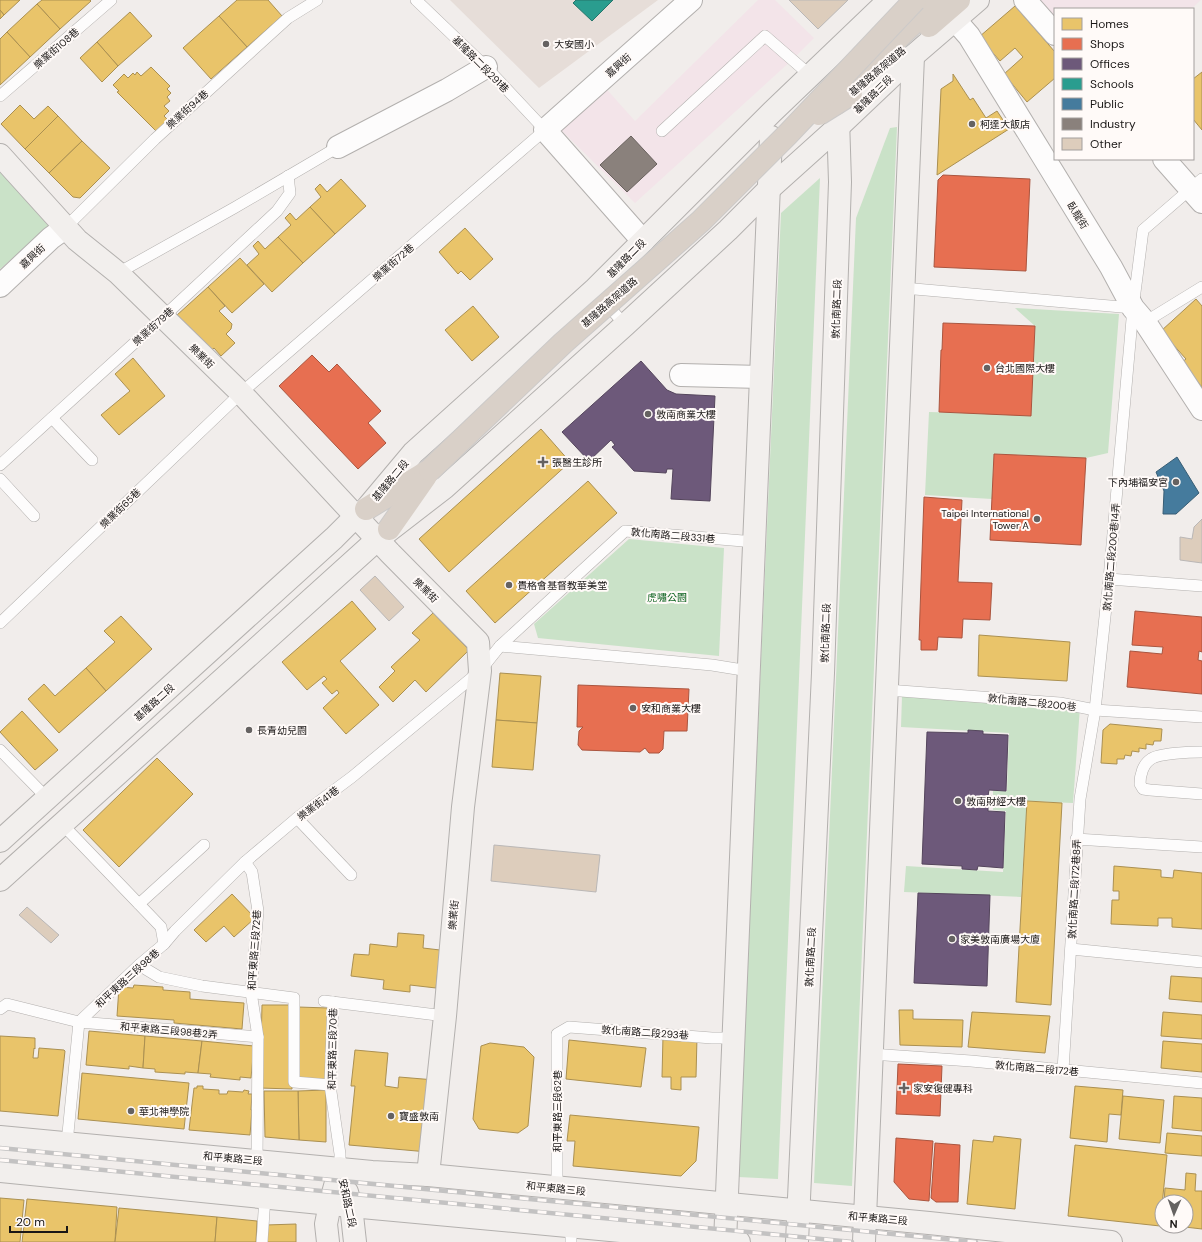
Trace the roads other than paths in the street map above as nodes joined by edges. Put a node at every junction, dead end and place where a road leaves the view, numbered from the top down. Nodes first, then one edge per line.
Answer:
1 (111, 0) edge
2 (318, 0) edge
3 (416, 0) edge
4 (691, 0) edge
5 (889, 0) edge
6 (915, 0) edge
7 (938, 0) edge
8 (978, 0) edge
9 (1025, 0) edge
10 (957, 10) edge
11 (860, 28) junction
12 (1054, 33) edge
13 (913, 56) junction
14 (486, 67) junction
15 (811, 76) junction
16 (0, 96) edge
17 (837, 104) junction
18 (772, 112) junction
19 (838, 127) junction
20 (545, 130) junction
21 (662, 131) dead end
22 (788, 134) junction
23 (338, 147) joint
24 (0, 155) edge
25 (1165, 160) edge
26 (288, 176) junction
27 (769, 189) junction
28 (1198, 190) edge
29 (65, 228) junction
30 (643, 241) junction
31 (118, 273) junction
32 (0, 286) edge
33 (1202, 287) edge
34 (903, 288) junction
35 (594, 290) junction
36 (1139, 315) junction
37 (163, 317) junction
38 (625, 325) junction
39 (681, 375) dead end
40 (761, 377) junction
41 (240, 393) junction
42 (1201, 403) edge
43 (52, 418) junction
44 (92, 460) dead end
45 (0, 465) edge
46 (430, 470) junction
47 (0, 479) edge
48 (361, 512) junction
49 (34, 516) dead end
50 (384, 534) junction
51 (755, 542) junction
52 (1109, 579) junction
53 (1202, 586) edge
54 (0, 623) edge
55 (500, 646) junction
56 (480, 671) junction
57 (749, 671) junction
58 (886, 690) junction
59 (1095, 710) junction
60 (1202, 717) edge
61 (0, 750) edge
62 (1202, 752) edge
63 (1202, 794) edge
64 (47, 798) junction
65 (297, 818) junction
66 (62, 824) junction
67 (1076, 839) junction
68 (0, 841) edge
69 (204, 845) dead end
70 (1202, 847) edge
71 (245, 862) junction
72 (351, 875) dead end
73 (0, 880) edge
74 (139, 904) junction
75 (164, 944) junction
76 (1070, 949) junction
77 (1202, 962) edge
78 (139, 965) junction
79 (250, 992) junction
80 (0, 1009) edge
81 (445, 1016) junction
82 (79, 1022) junction
83 (557, 1034) joint
84 (258, 1037) junction
85 (734, 1038) junction
86 (871, 1054) junction
87 (1063, 1070) junction
88 (1202, 1083) edge
89 (330, 1085) junction
90 (0, 1137) edge
91 (67, 1143) junction
92 (257, 1160) junction
93 (340, 1168) junction
94 (0, 1171) edge
95 (428, 1175) junction
96 (557, 1188) junction
97 (265, 1196) junction
98 (728, 1204) junction
99 (340, 1205) junction
100 (799, 1211) junction
101 (865, 1217) junction
102 (571, 1234) edge
103 (262, 1242) edge
104 (328, 1242) edge
105 (355, 1242) edge
106 (730, 1242) edge
107 (797, 1242) edge
108 (864, 1242) edge
109 (1111, 1242) edge

1 - 16 lane, 樂業街108巷
2 - 29 lane, 樂業街94巷
3 - 14 lane, 基隆路二段291巷
4 - 20 street, 嘉興街
5 - 11 main road
6 - 22 highway, 基隆路高架道路, bridge
7 - 17 highway
8 - 10 main road, 基隆路三段
9 - 12 street
10 - 13 main road, 基隆路三段
10 - 22 highway, 基隆路高架道路, bridge
10 - 36 street, 臥龍街
11 - 15 main road
11 - 17 main road, 敦化南路二段
13 - 19 main road, 基隆路三段
13 - 34 main road
14 - 20 lane, 基隆路二段291巷
14 - 23 street
15 - 18 main road
15 - 21 lane
17 - 19 main road, 敦化南路二段
18 - 27 main road
18 - 30 main road, 基隆路二段
19 - 27 main road, 基隆路三段
19 - 100 main road, 敦化南路二段
20 - 30 street
20 - 41 lane, 樂業街72巷
22 - 46 highway, 基隆路高架道路, bridge
23 - 26 lane
24 - 29 main road, 樂業街
25 - 28 street
26 - 31 lane
26 - 37 lane, 樂業街79巷
27 - 38 main road
27 - 40 main road
28 - 36 lane, 敦化南路二段200巷14弄
29 - 31 main road, 樂業街
29 - 32 street, 嘉興街
30 - 35 main road, 基隆路二段
31 - 37 main road, 樂業街
33 - 36 lane
34 - 36 lane
34 - 58 main road
35 - 38 lane
35 - 48 main road, 基隆路二段
36 - 42 street, 臥龍街
36 - 52 lane, 敦化南路二段200巷14弄
37 - 41 main road, 樂業街
37 - 43 lane, 樂業街79巷
38 - 50 main road
39 - 40 street
40 - 51 main road
41 - 48 main road, 樂業街
41 - 54 lane, 樂業街65巷
43 - 44 lane
43 - 45 lane, 樂業街79巷
46 - 48 highway, 基隆路高架道路
46 - 50 highway, 基隆路高架道路
47 - 49 lane
48 - 50 main road, 樂業街
48 - 64 main road, 基隆路二段
50 - 56 main road, 樂業街
50 - 66 main road
51 - 55 lane, 敦化南路二段331巷
51 - 57 main road
52 - 53 lane
52 - 59 lane, 敦化南路二段200巷14弄
55 - 56 lane, 敦化南路二段331巷
55 - 57 lane
56 - 65 lane, 樂業街41巷
56 - 81 main road, 樂業街
57 - 85 main road
58 - 59 lane, 敦化南路二段200巷
58 - 86 main road
59 - 60 lane, 敦化南路二段200巷
59 - 67 lane, 敦化南路二段172巷8弄
61 - 64 lane
62 - 63 lane
64 - 68 main road, 基隆路二段
65 - 71 lane, 樂業街41巷
65 - 72 lane
66 - 73 main road
66 - 74 lane, 和平東路三段98巷
67 - 70 lane
67 - 76 lane, 敦化南路二段172巷8弄
69 - 74 lane
71 - 75 lane, 樂業街41巷
71 - 79 lane, 和平東路三段72巷
74 - 75 lane, 和平東路三段98巷
75 - 78 lane, 和平東路三段98巷
76 - 77 lane
76 - 87 lane, 敦化南路二段172巷8弄
78 - 79 lane
78 - 82 lane, 和平東路三段98巷
79 - 84 lane, 和平東路三段72巷
79 - 89 lane
80 - 82 lane, 和平東路三段98巷2弄
81 - 89 lane, 和平東路三段70巷
81 - 95 main road, 樂業街
82 - 84 lane, 和平東路三段98巷2弄
82 - 91 lane
83 - 85 lane, 敦化南路二段293巷
83 - 96 lane, 和平東路三段62巷
84 - 92 lane, 和平東路三段72巷
85 - 98 main road
86 - 87 lane, 敦化南路二段172巷
86 - 101 main road
87 - 88 lane, 敦化南路二段172巷
89 - 93 lane, 和平東路三段70巷
90 - 91 main road, 和平東路三段
91 - 92 main road, 和平東路三段
92 - 93 main road, 和平東路三段
93 - 95 main road, 和平東路三段
93 - 99 main road, 安和路二段
94 - 97 main road
95 - 96 main road, 和平東路三段
96 - 98 main road, 和平東路三段
97 - 99 main road
97 - 103 lane
98 - 100 main road, 和平東路三段
98 - 106 main road
99 - 102 main road
99 - 104 main road, 安和路二段
99 - 105 main road, 安和路二段
100 - 101 main road, 和平東路三段
100 - 107 main road, 敦化南路二段
101 - 108 main road
101 - 109 main road, 和平東路三段
102 - 106 main road

